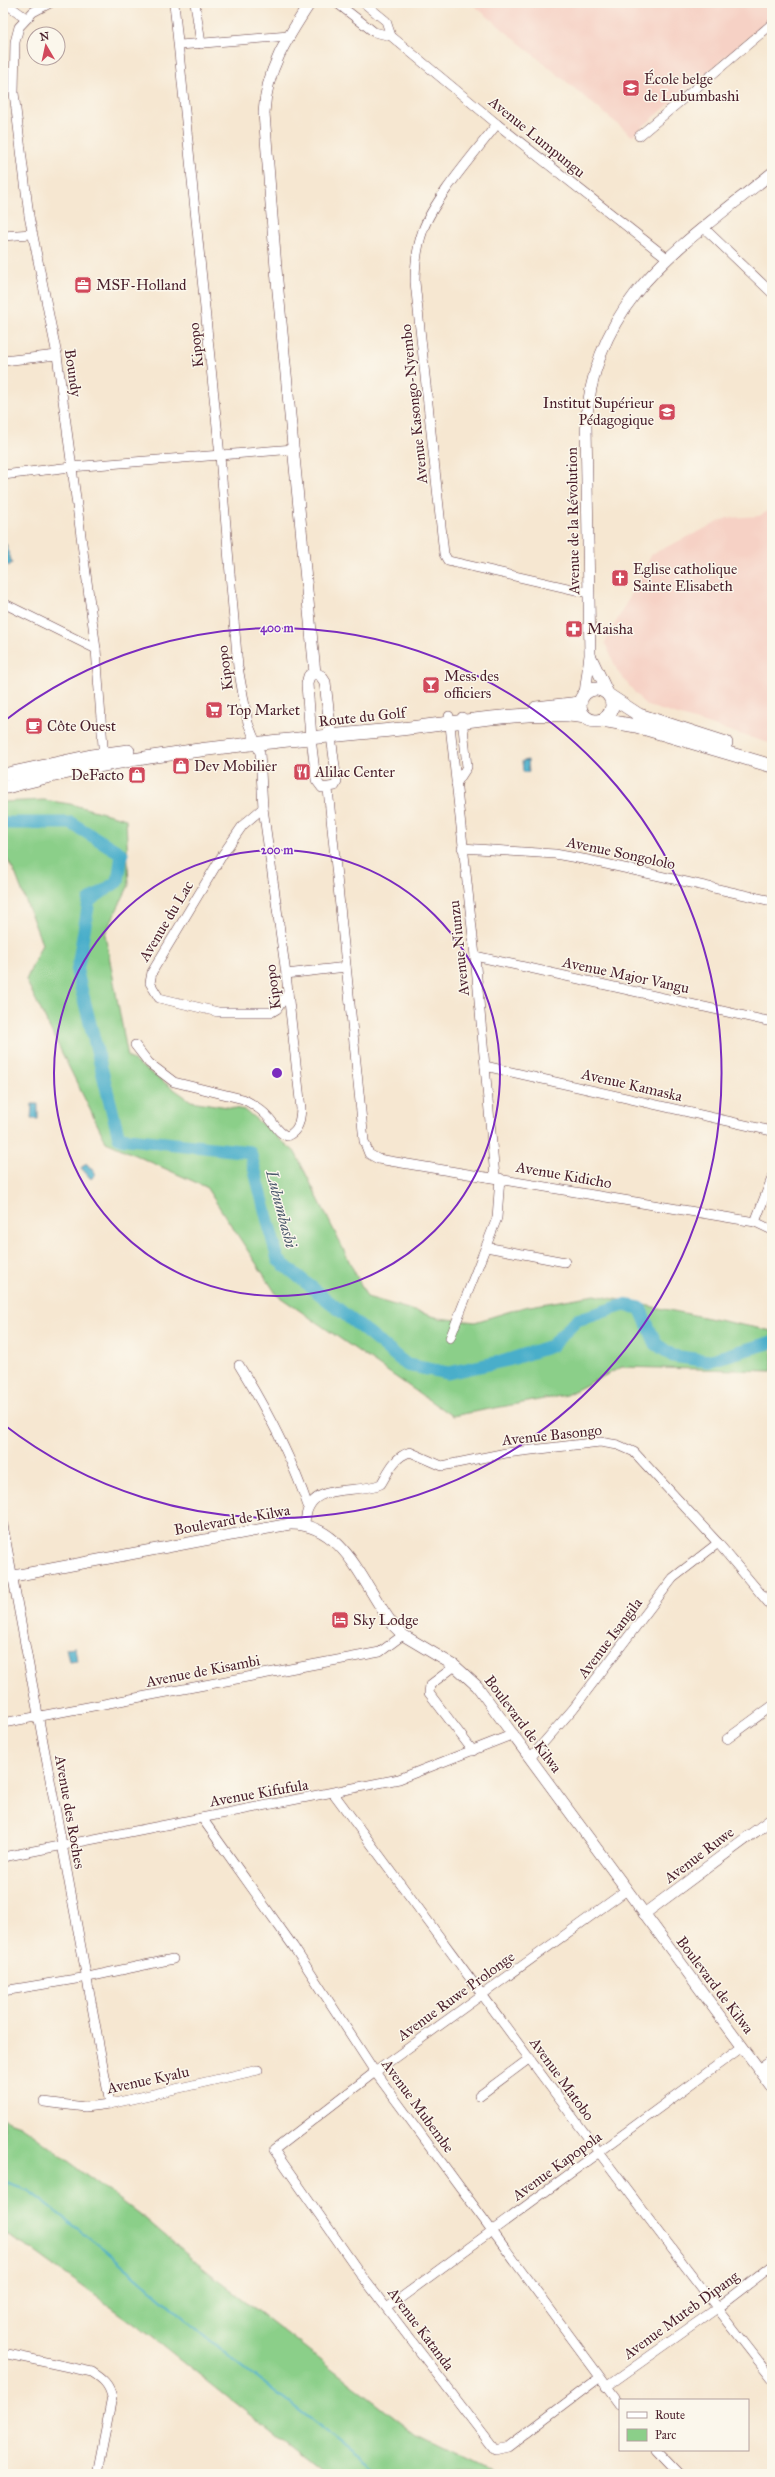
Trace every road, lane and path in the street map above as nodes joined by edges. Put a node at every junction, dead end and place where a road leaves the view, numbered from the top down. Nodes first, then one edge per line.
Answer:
1 (5, 3) edge
2 (50, 3) edge
3 (174, 3) edge
4 (195, 3) edge
5 (310, 3) edge
6 (337, 3) edge
7 (364, 3) edge
8 (26, 18) junction
9 (772, 24) edge
10 (289, 36) junction
11 (391, 36) junction
12 (201, 44) junction
13 (180, 45) junction
14 (497, 124) junction
15 (639, 136) dead end
16 (772, 173) edge
17 (704, 228) junction
18 (32, 234) junction
19 (3, 236) edge
20 (667, 258) junction
21 (772, 293) edge
22 (57, 355) junction
23 (3, 361) edge
24 (294, 449) junction
25 (220, 456) junction
26 (71, 467) junction
27 (3, 476) edge
28 (589, 593) junction
29 (3, 603) edge
30 (96, 649) junction
31 (590, 655) junction
32 (315, 673) junction
33 (609, 696) junction
34 (582, 698) junction
35 (585, 717) junction
36 (456, 719) junction
37 (602, 720) junction
38 (330, 732) junction
39 (311, 734) junction
40 (256, 740) junction
41 (753, 756) junction
42 (772, 758) edge
43 (104, 759) junction
44 (772, 766) edge
45 (3, 776) edge
46 (456, 784) junction
47 (3, 788) edge
48 (328, 789) junction
49 (263, 808) junction
50 (462, 848) junction
51 (772, 901) edge
52 (475, 956) junction
53 (346, 967) junction
54 (286, 974) junction
55 (288, 993) junction
56 (772, 1022) edge
57 (135, 1045) dead end
58 (485, 1066) junction
59 (772, 1131) edge
60 (497, 1178) junction
61 (772, 1178) edge
62 (755, 1222) junction
63 (772, 1230) edge
64 (486, 1247) junction
65 (565, 1262) dead end
66 (450, 1338) dead end
67 (239, 1365) dead end
68 (308, 1506) junction
69 (305, 1524) junction
70 (3, 1525) edge
71 (718, 1543) junction
72 (7, 1578) edge
73 (771, 1603) edge
74 (403, 1636) junction
75 (455, 1666) junction
76 (772, 1706) edge
77 (40, 1716) junction
78 (3, 1723) edge
79 (514, 1734) junction
80 (727, 1739) dead end
81 (473, 1751) junction
82 (531, 1757) junction
83 (334, 1794) junction
84 (202, 1818) junction
85 (772, 1819) edge
86 (61, 1846) junction
87 (3, 1858) edge
88 (627, 1890) junction
89 (644, 1914) junction
90 (173, 1959) dead end
91 (88, 1977) junction
92 (3, 1992) edge
93 (483, 1994) junction
94 (742, 2047) junction
95 (530, 2058) junction
96 (772, 2060) edge
97 (759, 2069) junction
98 (258, 2070) dead end
99 (375, 2072) junction
100 (772, 2087) edge
101 (479, 2096) dead end
102 (44, 2102) dead end
103 (110, 2104) junction
104 (302, 2127) joint
105 (598, 2153) junction
106 (492, 2230) junction
107 (772, 2266) edge
108 (387, 2308) junction
109 (716, 2309) junction
110 (3, 2353) edge
111 (599, 2378) junction
112 (772, 2378) edge
113 (606, 2387) junction
114 (619, 2403) edge
115 (658, 2451) edge
116 (97, 2474) edge
117 (680, 2474) edge

1 - 8 street
2 - 8 street, Boundy
3 - 13 street, Kipopo
4 - 12 street
5 - 10 street
6 - 11 street, Avenue Lumpungu
7 - 11 street, Avenue Lumpungu
8 - 18 street, Boundy
9 - 15 street
10 - 12 street
10 - 24 street
11 - 14 street, Avenue Lumpungu
12 - 13 street
13 - 25 street, Kipopo
14 - 20 street, Avenue Lumpungu
14 - 28 street, Avenue Kasongo-Nyembo
16 - 17 street, Avenue de la Révolution
17 - 20 street, Avenue de la Révolution
17 - 21 street
18 - 19 street
18 - 22 street, Boundy
20 - 28 street, Avenue de la Révolution
22 - 23 street
22 - 26 street, Boundy
24 - 25 street
24 - 32 street
25 - 26 street
25 - 40 street, Kipopo
26 - 27 street
26 - 30 street, Boundy
28 - 31 street, Avenue de la Révolution
29 - 30 street
30 - 43 street, Boundy
31 - 33 street
31 - 34 street, Avenue de la Révolution
32 - 38 street
32 - 39 street
33 - 34 main road
33 - 37 main road
33 - 41 main road
34 - 35 main road
34 - 36 main road
35 - 36 main road, Route du Golf
35 - 37 main road
36 - 38 main road, Route du Golf
36 - 46 street, Avenue Niunzu
36 - 46 street
37 - 41 main road
38 - 39 main road, Route du Golf
38 - 48 street
39 - 40 main road, Route du Golf
39 - 48 street
40 - 43 main road, Route du Golf
40 - 49 street, Kipopo
41 - 42 main road
41 - 44 main road
43 - 45 main road
43 - 47 main road, Route du Golf
46 - 50 street, Avenue Niunzu
48 - 53 street
49 - 54 street, Kipopo
49 - 55 street, Avenue du Lac
50 - 51 street, Avenue Songololo
50 - 52 street, Avenue Niunzu
52 - 56 street, Avenue Major Vangu
52 - 58 street, Avenue Niunzu
53 - 54 street
53 - 60 street, Avenue Kidicho
54 - 55 street, Kipopo
55 - 57 street, Kipopo
58 - 59 street, Avenue Kamaska
58 - 60 street, Avenue Niunzu
60 - 62 street, Avenue Kidicho
60 - 64 street, Avenue Niunzu
61 - 62 street
62 - 63 street, Avenue Kidicho
64 - 65 street
64 - 66 street, Avenue Niunzu
67 - 68 street
68 - 69 street
68 - 71 street, Avenue Basongo
69 - 72 street, Boulevard de Kilwa
69 - 74 street, Boulevard de Kilwa
70 - 72 street, Avenue des Roches
71 - 73 street, Avenue Basongo
71 - 82 street, Avenue Isangila
72 - 77 street, Avenue des Roches
74 - 75 street, Boulevard de Kilwa
74 - 77 street, Avenue de Kisambi
75 - 79 street, Boulevard de Kilwa
75 - 81 street
76 - 80 street
77 - 78 street, Avenue de Kisambi
77 - 86 street, Avenue des Roches
79 - 81 street, Avenue Kifufula
79 - 82 street, Boulevard de Kilwa
81 - 83 street, Avenue Kifufula
82 - 88 street, Boulevard de Kilwa
83 - 84 street, Avenue Kifufula
83 - 93 street, Avenue Matobo
84 - 86 street, Avenue Kifufula
84 - 99 street, Avenue Mubembe
85 - 89 street, Avenue Ruwe
86 - 87 street, Avenue Kifufula
86 - 91 street, Avenue des Roches
88 - 89 street, Boulevard de Kilwa
88 - 93 street, Avenue Ruwe Prolonge
89 - 94 street, Boulevard de Kilwa
90 - 91 street
91 - 92 street
91 - 103 street, Avenue des Roches
93 - 95 street, Avenue Matobo
93 - 99 street, Avenue Ruwe Prolonge
94 - 97 street, Boulevard de Kilwa
94 - 105 street, Avenue Kapopola
95 - 101 street
95 - 105 street, Avenue Matobo
96 - 97 street
97 - 100 street, Boulevard de Kilwa
98 - 103 street, Avenue Kyalu
99 - 104 street, Avenue Ruwe Prolonge
99 - 106 street, Avenue Mubembe
102 - 103 street, Avenue Kyalu
104 - 108 street, Avenue Katanda
105 - 106 street, Avenue Kapopola
105 - 109 street, Avenue Matobo
106 - 108 street, Avenue Kapopola
106 - 111 street, Avenue Mubembe
107 - 109 street, Avenue Muteb Dipang
108 - 111 street, Avenue Katanda
109 - 112 street, Avenue Matobo
109 - 113 street, Avenue Muteb Dipang
110 - 116 street
111 - 113 street, Avenue Mubembe
113 - 114 street, Avenue Mubembe
115 - 117 street

